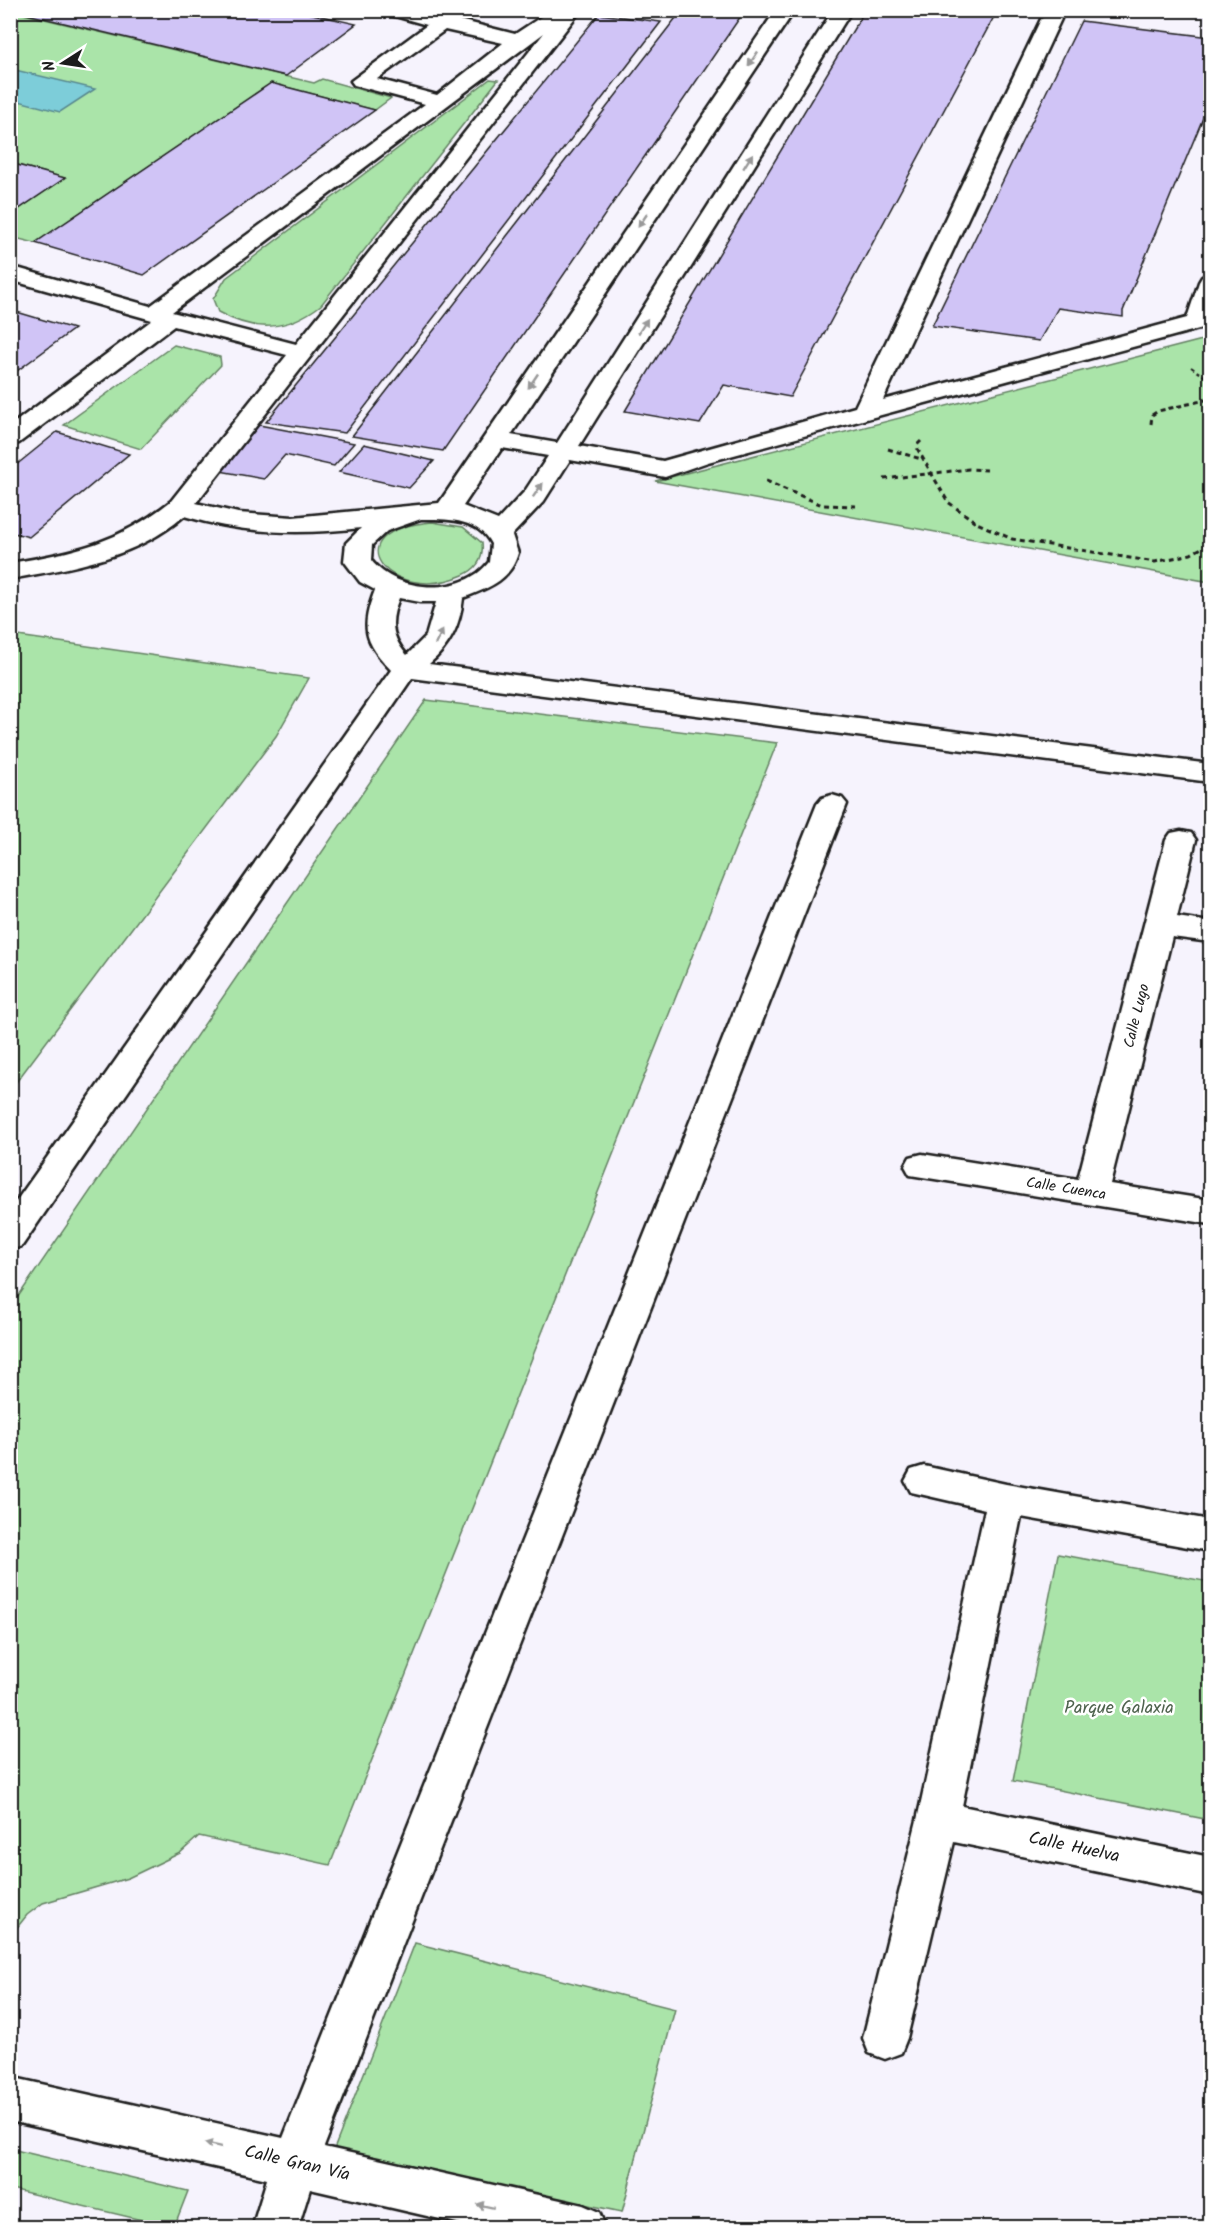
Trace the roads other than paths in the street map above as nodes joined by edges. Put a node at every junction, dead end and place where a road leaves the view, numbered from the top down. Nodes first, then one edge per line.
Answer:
1 (395, 10) edge
2 (564, 10) edge
3 (572, 10) edge
4 (786, 10) edge
5 (843, 10) edge
6 (1051, 19) dead end
7 (442, 23) junction
8 (518, 41) junction
9 (441, 102) junction
10 (10, 273) edge
11 (1210, 282) edge
12 (162, 316) junction
13 (1204, 321) edge
14 (301, 352) junction
15 (864, 412) junction
16 (10, 438) edge
17 (494, 439) junction
18 (564, 451) junction
19 (180, 506) junction
20 (447, 511) junction
21 (406, 514) junction
22 (499, 533) junction
23 (10, 571) edge
24 (389, 588) junction
25 (450, 593) junction
26 (405, 669) junction
27 (1210, 773) edge
28 (832, 804) dead end
29 (1181, 840) dead end
30 (1160, 925) junction
31 (1210, 932) edge
32 (922, 1166) dead end
33 (1091, 1193) junction
34 (1210, 1212) edge
35 (10, 1237) edge
36 (924, 1481) dead end
37 (1006, 1499) junction
38 (1210, 1535) edge
39 (938, 1820) junction
40 (1210, 1876) edge
41 (885, 2038) dead end
42 (10, 2099) edge
43 (295, 2164) junction
44 (275, 2228) edge
45 (583, 2228) edge

1 - 7 street
2 - 8 street
3 - 14 street
4 -> 17 street
18 -> 5 street
6 - 15 street
7 - 8 street
7 - 9 street
8 - 9 street
9 - 12 street
10 - 12 street
11 - 13 street
12 - 14 street
12 - 16 street
13 - 15 street
14 - 19 street
15 - 18 street
17 - 18 street
17 - 20 street
22 -> 18 street
19 - 21 street
19 - 23 street
20 - 21 street
20 - 22 street
21 - 24 street
22 - 25 street
24 - 25 street
24 - 26 street
26 -> 25 street
26 - 27 street
26 - 35 street
28 - 43 street
29 - 30 street, Calle Lugo
30 - 31 street
30 - 33 street, Calle Lugo
32 - 33 street, Calle Cuenca
33 - 34 street, Calle Cuenca
36 - 37 street
37 - 38 street
37 - 39 street
39 - 40 street, Calle Huelva
39 - 41 street
43 -> 42 street, Calle Gran Vía
43 - 44 street
45 -> 43 street, Calle Gran Vía

